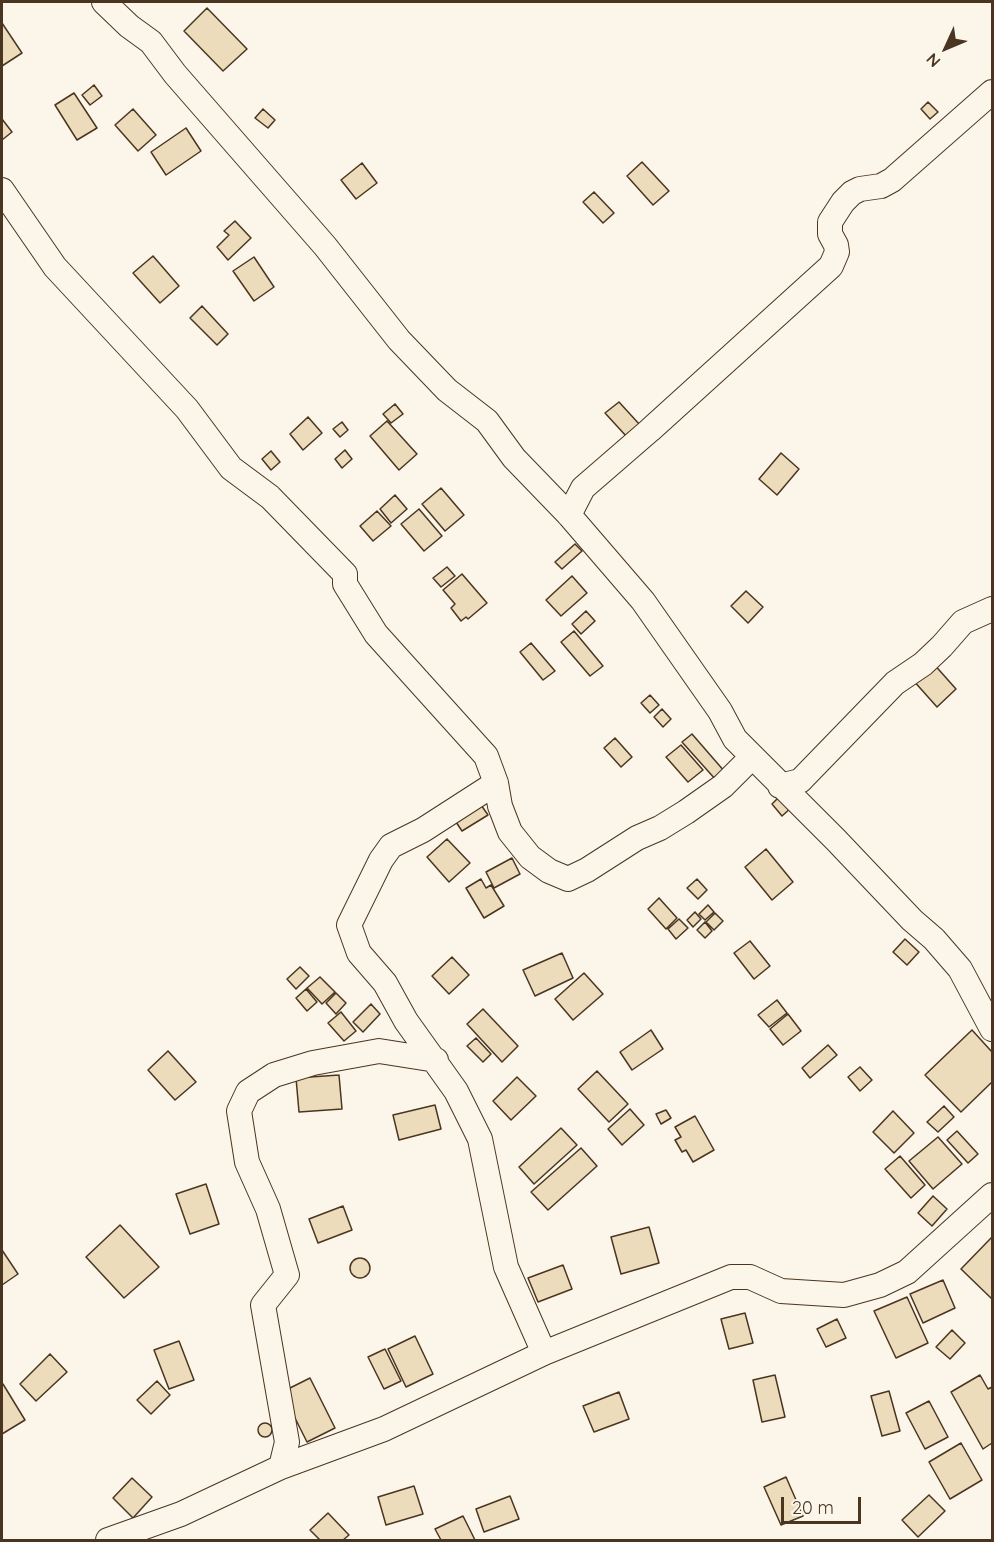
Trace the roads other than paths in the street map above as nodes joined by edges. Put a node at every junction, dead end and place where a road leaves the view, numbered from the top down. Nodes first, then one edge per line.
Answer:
1 (104, 2) edge
2 (993, 92) edge
3 (2, 189) edge
4 (569, 515) junction
5 (993, 609) edge
6 (752, 757) junction
7 (496, 783) junction
8 (780, 786) junction
9 (993, 1029) edge
10 (435, 1060) junction
11 (993, 1195) edge
12 (544, 1353) junction
13 (281, 1467) junction
14 (108, 1540) edge

1 - 4 street
2 - 4 street
3 - 7 street
4 - 6 street
5 - 8 street
6 - 7 street
6 - 8 street
7 - 10 street
8 - 9 street
10 - 12 street
10 - 13 street
11 - 12 street
12 - 13 street
13 - 14 street

